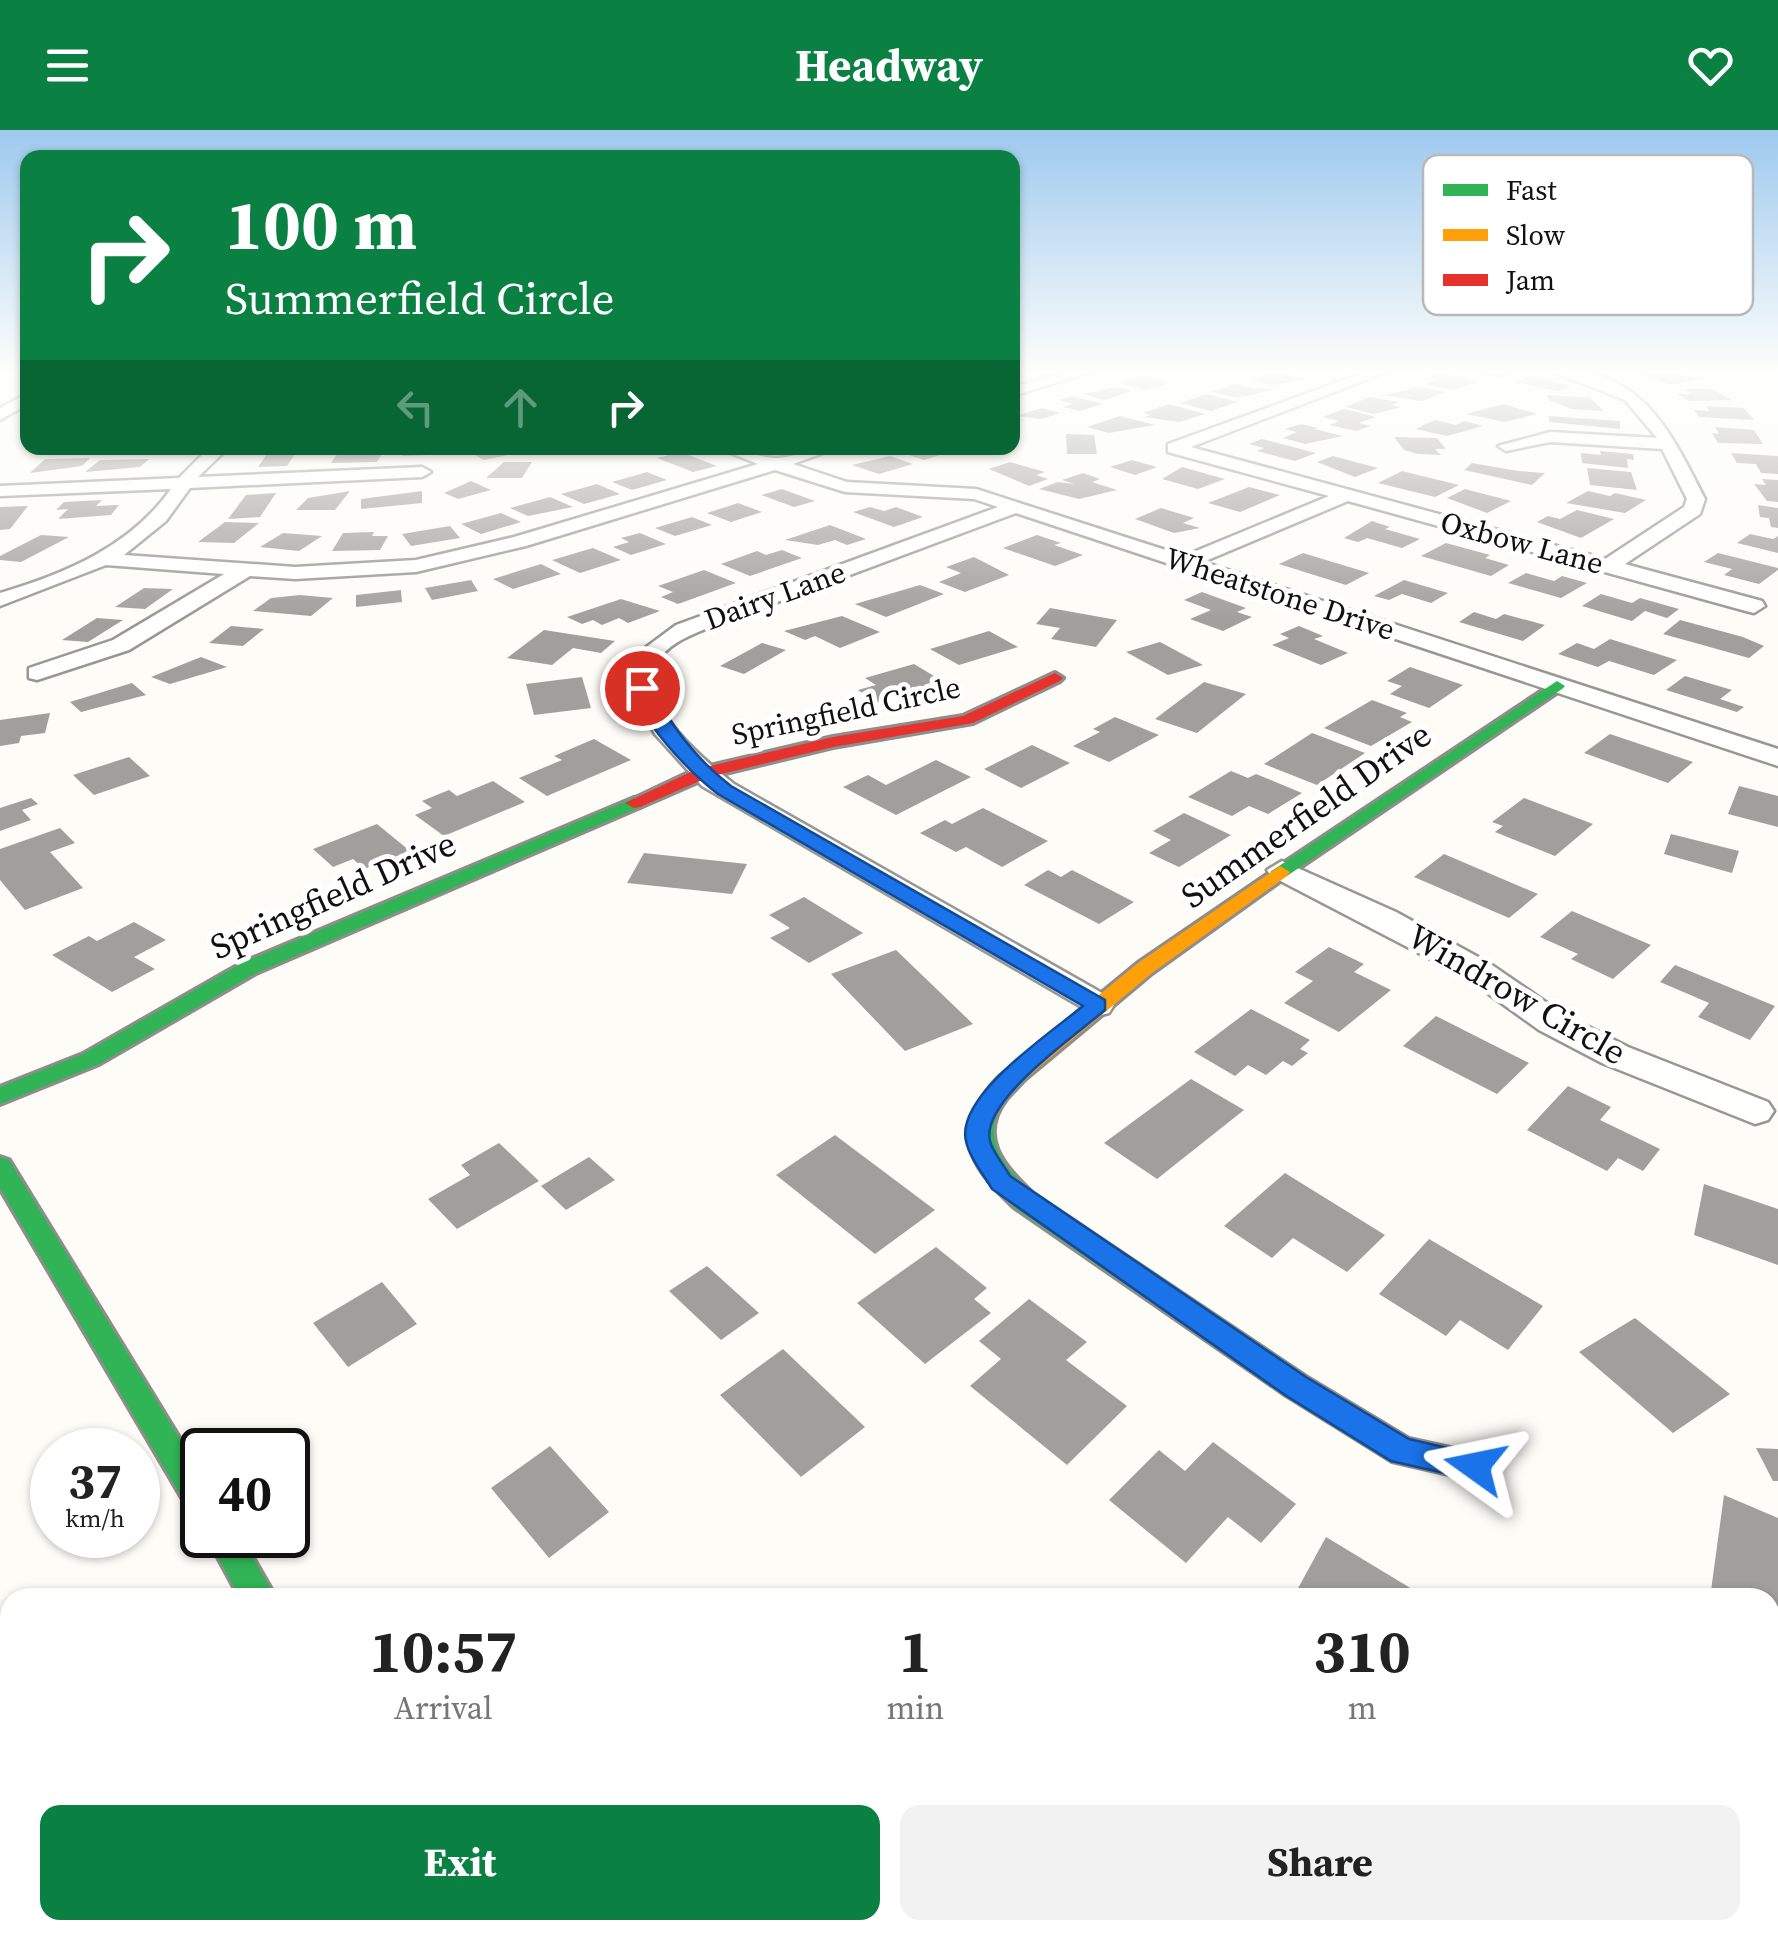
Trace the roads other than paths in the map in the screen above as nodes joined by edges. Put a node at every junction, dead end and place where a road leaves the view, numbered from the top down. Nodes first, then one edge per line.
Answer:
1 (1193, 453) edge
2 (1673, 453) edge
3 (210, 455) edge
4 (746, 455) edge
5 (807, 455) edge
6 (775, 465) junction
7 (422, 472) dead end
8 (189, 481) junction
9 (0, 491) edge
10 (1345, 496) junction
11 (1016, 507) junction
12 (101, 559) junction
13 (1186, 562) junction
14 (1609, 566) junction
15 (243, 571) junction
16 (0, 600) edge
17 (1754, 606) dead end
18 (37, 672) dead end
19 (1055, 678) dead end
20 (1557, 686) junction
21 (1778, 758) edge
22 (703, 774) junction
23 (1282, 870) junction
24 (1098, 1005) junction
25 (0, 1096) edge
26 (1754, 1111) dead end
27 (0, 1166) edge
28 (180, 1465) edge
29 (1475, 1466) dead end
30 (236, 1558) edge
31 (253, 1588) edge

1 - 10 street, Oxbow Lane
2 - 14 street
3 - 8 street
4 - 6 street, Wheatstone Drive
5 - 6 street
6 - 11 street, Wheatstone Drive
6 - 15 street
7 - 8 street
8 - 9 street
8 - 12 street
10 - 13 street
10 - 14 street, Oxbow Lane
11 - 13 street, Wheatstone Drive
11 - 22 street, Dairy Lane
12 - 15 street
12 - 16 street
13 - 20 street, Wheatstone Drive
14 - 17 street, Oxbow Lane
15 - 18 street
19 - 22 street, Springfield Circle
20 - 21 street, Wheatstone Drive
20 - 23 street, Summerfield Drive
22 - 24 street, Dairy Lane
22 - 25 street, Springfield Drive
23 - 24 street, Summerfield Drive
23 - 26 street, Windrow Circle
24 - 29 street, Summerfield Drive
27 - 28 street
30 - 31 street

